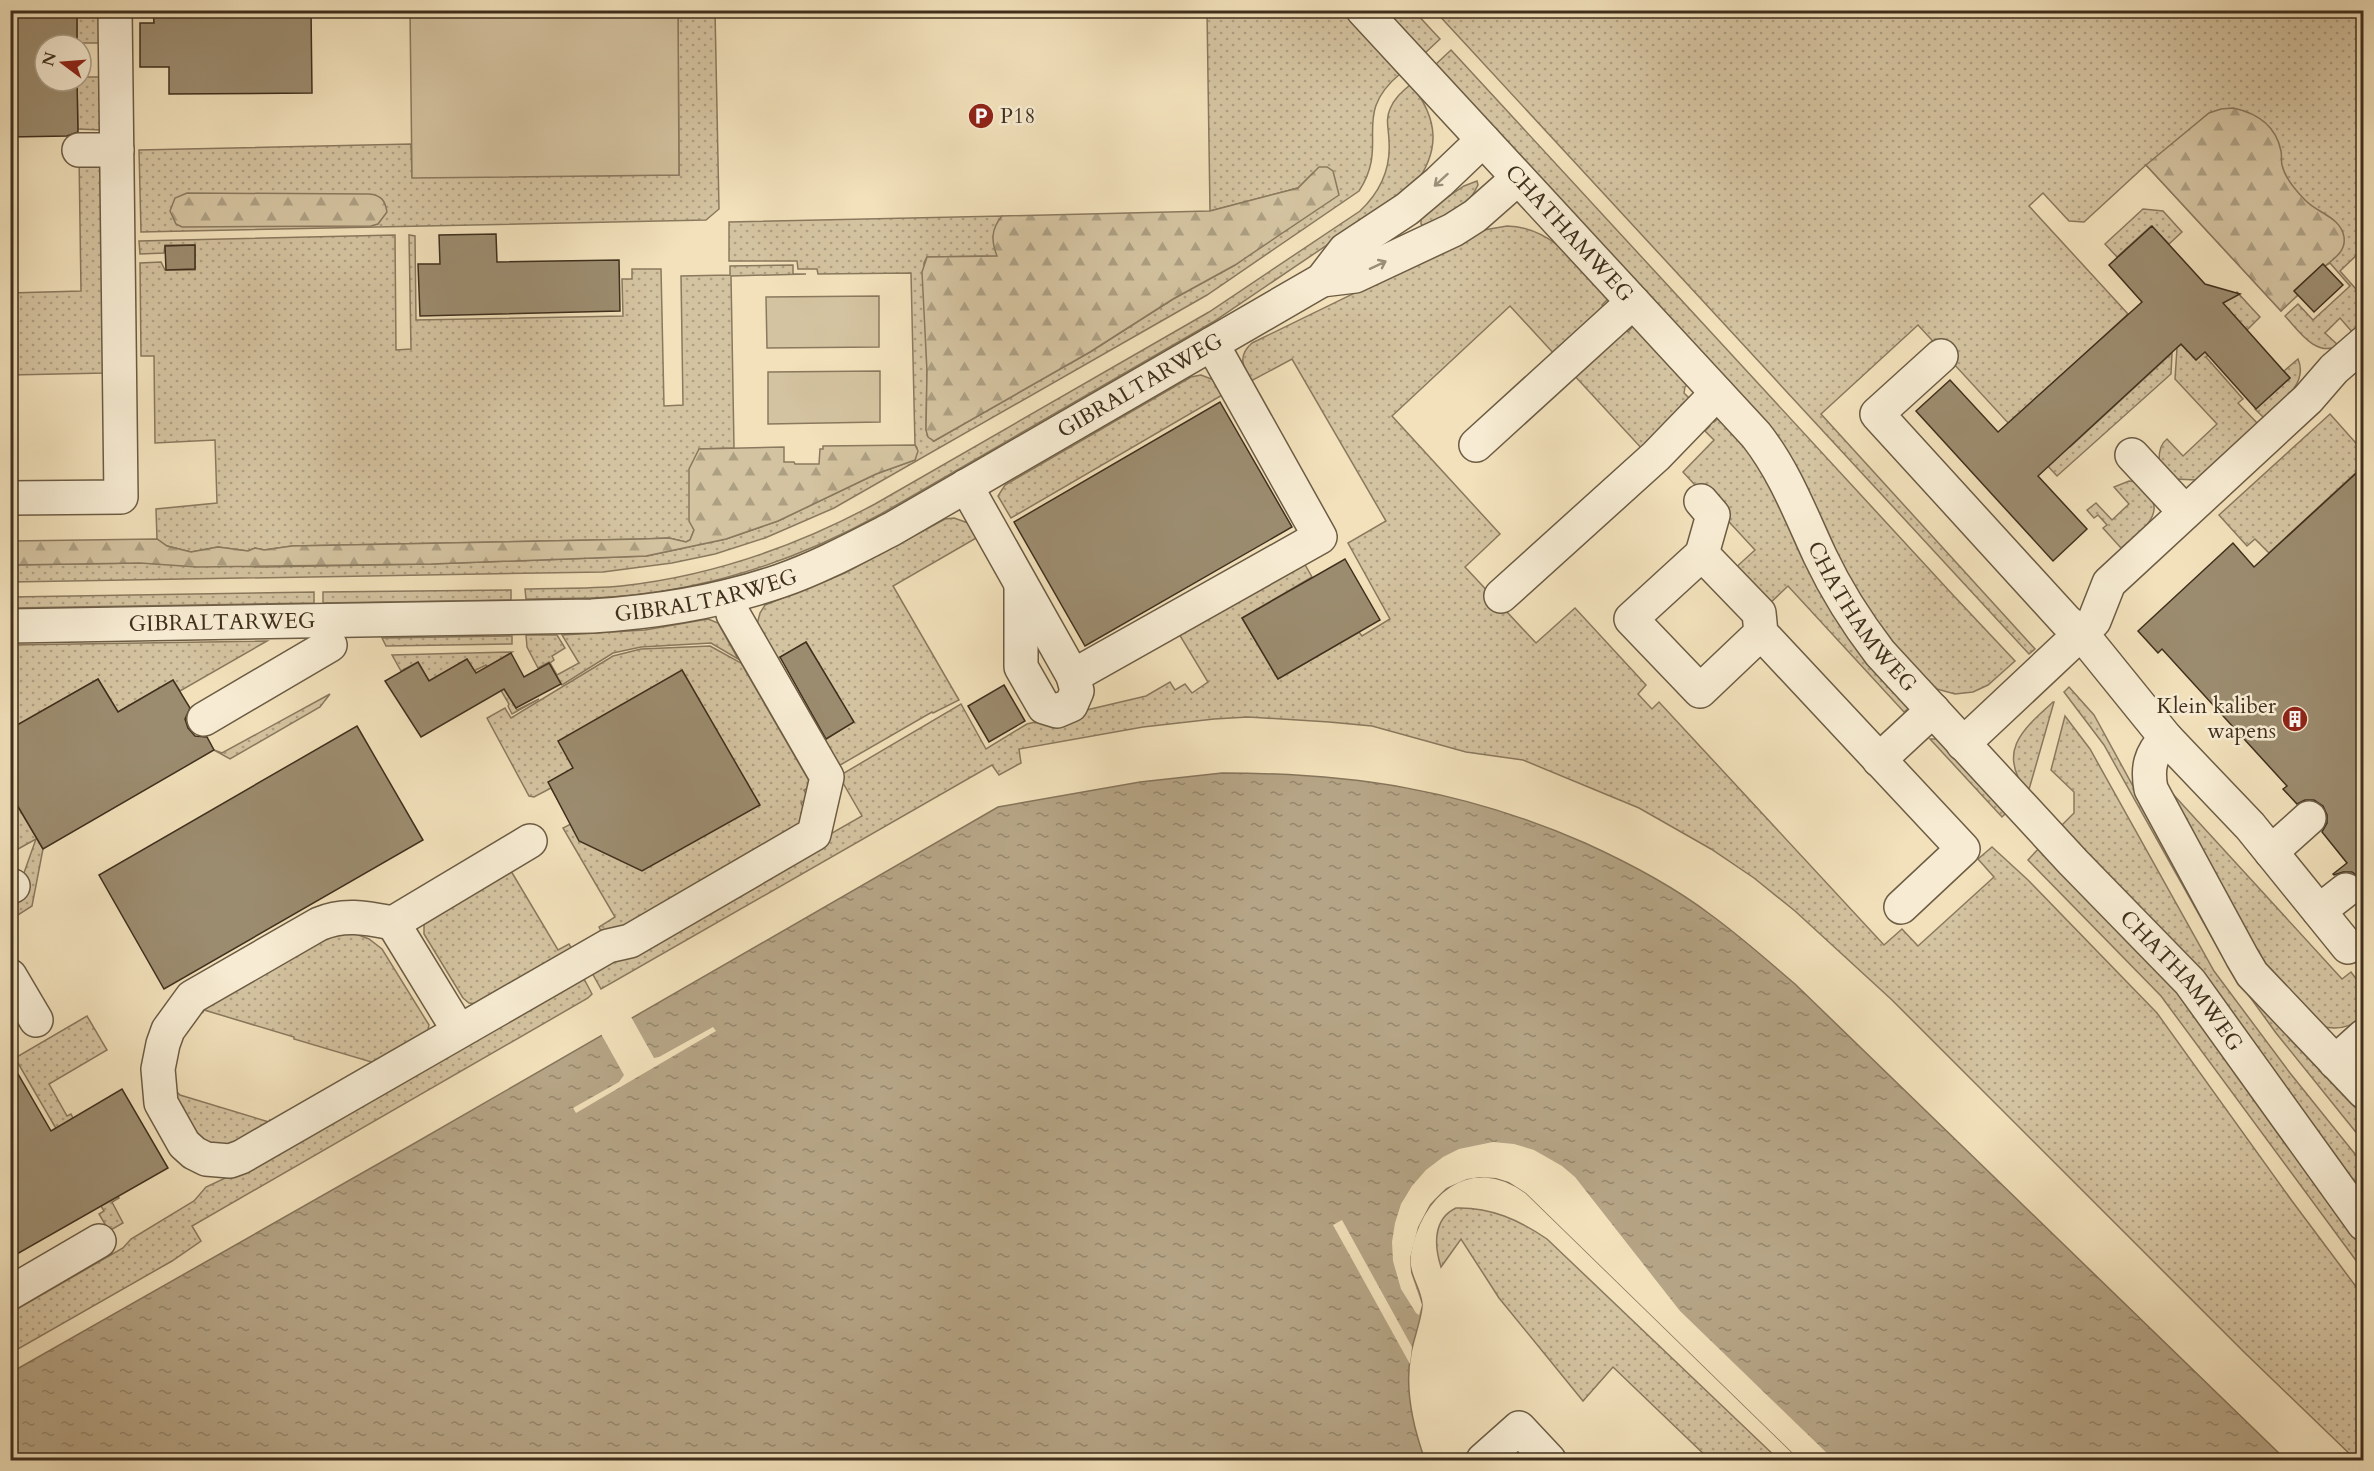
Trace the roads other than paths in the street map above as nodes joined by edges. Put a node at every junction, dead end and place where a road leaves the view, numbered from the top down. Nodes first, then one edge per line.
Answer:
1 (115, 10) edge
2 (1363, 10) edge
3 (1483, 140) junction
4 (79, 150) dead end
5 (117, 150) junction
6 (1518, 178) junction
7 (1322, 280) junction
8 (1633, 302) junction
9 (2364, 343) edge
10 (1212, 344) junction
11 (1941, 356) dead end
12 (1717, 393) junction
13 (1476, 445) dead end
14 (2132, 454) dead end
15 (966, 486) junction
16 (10, 498) edge
17 (1701, 501) dead end
18 (2185, 512) junction
19 (1702, 554) junction
20 (729, 596) junction
21 (1501, 597) dead end
22 (10, 627) edge
23 (1761, 633) junction
24 (2081, 633) junction
25 (330, 645) dead end
26 (1933, 710) junction
27 (204, 719) dead end
28 (2166, 738) junction
29 (1963, 744) junction
30 (1879, 760) junction
31 (2309, 818) dead end
32 (530, 841) dead end
33 (2271, 852) junction
34 (2346, 890) dead end
35 (1901, 907) dead end
36 (2319, 910) junction
37 (393, 923) junction
38 (2348, 947) dead end
39 (10, 976) edge
40 (36, 1020) dead end
41 (459, 1031) junction
42 (2364, 1036) edge
43 (2336, 1062) junction
44 (2364, 1092) edge
45 (2364, 1224) edge
46 (99, 1241) dead end
47 (10, 1293) edge
48 (1483, 1461) edge
49 (1549, 1461) edge

1 - 5 street
2 - 3 street, CHATHAMWEG
3 - 6 street, CHATHAMWEG
3 -> 7 street, GIBRALTARWEG
4 - 5 street
5 - 16 street
7 -> 6 street, GIBRALTARWEG
6 - 8 street, CHATHAMWEG
7 - 10 street, GIBRALTARWEG
8 - 12 street, CHATHAMWEG
8 - 13 street
9 - 18 street
10 - 15 street, GIBRALTARWEG
10 - 15 street
11 - 24 street
12 - 21 street
12 - 26 street, CHATHAMWEG
14 - 18 street
15 - 20 street, GIBRALTARWEG
17 - 19 street
18 - 24 street
19 - 23 street
19 - 23 street
20 - 22 street, GIBRALTARWEG
20 - 41 street
23 - 30 street
24 - 28 street
24 - 29 street
25 - 27 street
26 - 29 street, CHATHAMWEG
26 - 30 street
28 - 33 street
28 - 43 street
29 - 45 street, CHATHAMWEG
30 - 35 street
31 - 33 street
32 - 37 street
33 - 36 street
34 - 36 street
36 - 38 street
37 - 41 street
37 - 41 street
39 - 40 street
42 - 43 street
43 - 44 street
46 - 47 street
48 - 49 street

